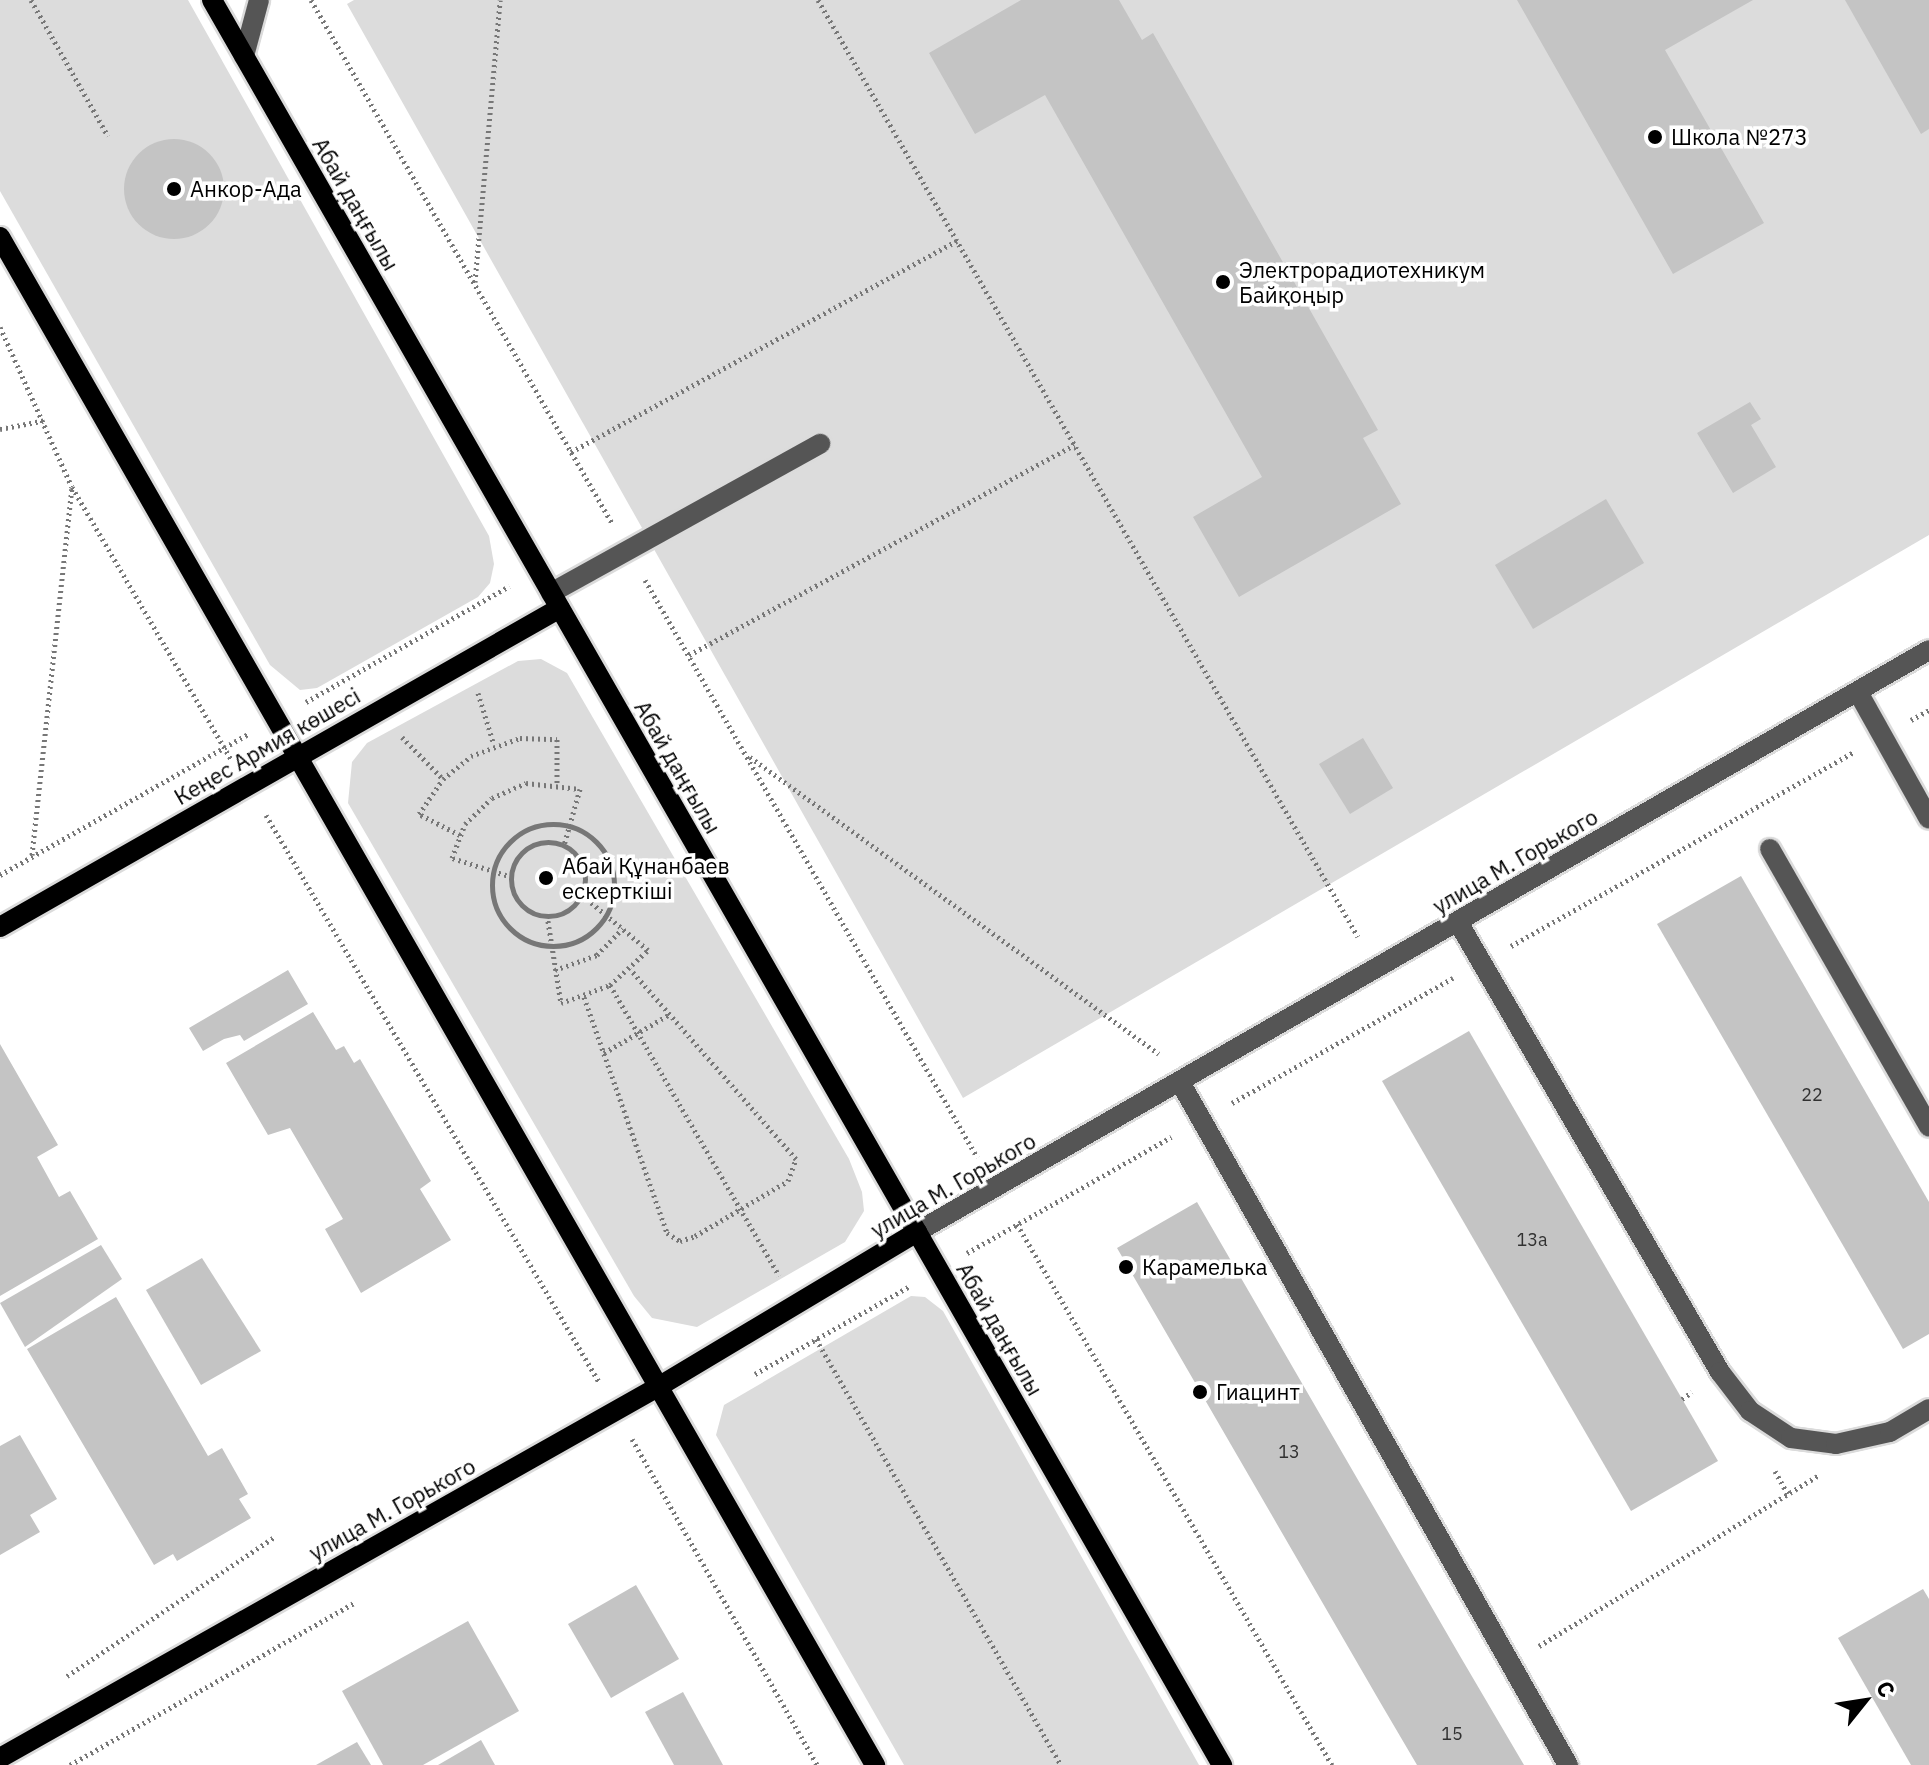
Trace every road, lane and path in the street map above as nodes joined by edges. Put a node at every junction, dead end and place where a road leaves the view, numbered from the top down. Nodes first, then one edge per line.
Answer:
1 (31, 0) edge
2 (212, 0) edge
3 (259, 0) edge
4 (311, 0) edge
5 (500, 0) edge
6 (818, 0) edge
7 (244, 56) junction
8 (108, 136) dead end
9 (0, 237) edge
10 (957, 241) junction
11 (475, 285) junction
12 (0, 327) edge
13 (46, 420) junction
14 (0, 429) edge
15 (820, 444) dead end
16 (1074, 445) junction
17 (571, 452) junction
18 (72, 487) junction
19 (628, 551) junction
20 (555, 601) junction
21 (1929, 650) edge
22 (689, 655) junction
23 (1858, 692) junction
24 (1882, 736) junction
25 (746, 754) junction
26 (296, 758) junction
27 (557, 783) junction
28 (248, 785) junction
29 (1929, 819) edge
30 (569, 826) junction
31 (460, 835) junction
32 (564, 845) junction
33 (1770, 849) dead end
34 (32, 856) dead end
35 (493, 871) junction
36 (512, 877) junction
37 (582, 895) junction
38 (547, 915) junction
39 (606, 915) junction
40 (1458, 922) junction
41 (0, 927) edge
42 (623, 928) junction
43 (1358, 937) dead end
44 (552, 947) junction
45 (1481, 962) junction
46 (630, 969) junction
47 (555, 970) junction
48 (610, 985) junction
49 (584, 997) junction
50 (670, 1014) junction
51 (638, 1034) junction
52 (604, 1053) junction
53 (1180, 1082) junction
54 (1201, 1120) junction
55 (1929, 1127) edge
56 (995, 1188) junction
57 (741, 1210) junction
58 (1017, 1224) junction
59 (917, 1232) junction
60 (796, 1304) junction
61 (658, 1387) junction
62 (1929, 1409) edge
63 (615, 1411) junction
64 (1826, 1471) dead end
65 (275, 1537) dead end
66 (1510, 1663) junction
67 (52, 1686) dead end
68 (0, 1758) edge
69 (817, 1765) edge
70 (875, 1765) edge
71 (1061, 1765) edge
72 (1222, 1765) edge
73 (1332, 1765) edge
74 (1568, 1765) edge

1 - 8 path
2 - 7 main road, Абай даңғылы
3 - 7 street
4 - 11 path
5 - 11 path
6 - 10 path
7 - 20 main road, Абай даңғылы
9 - 26 main road
10 - 16 path
10 - 17 path
11 - 17 path
12 - 13 path
13 - 14 path
13 - 18 path
15 - 19 street
16 - 22 path
16 - 43 path
17 - 19 path
18 - 28 path
18 - 34 path
19 - 20 street
19 - 22 path
20 - 26 main road, Кеңес Армия көшесі
20 - 59 main road, Абай даңғылы
21 - 23 street, улица М. Горького
22 - 25 path
23 - 24 street
23 - 40 street, улица М. Горького
24 - 29 street
24 - 45 path
25 - 53 path
25 - 56 path
26 - 28 main road, Кеңес Армия көшесі
26 - 61 main road
27 - 30 path
27 - 31 path
27 - 31 path
28 - 41 main road, Кеңес Армия көшесі
28 - 63 path
30 - 32 path
30 - 35 path
30 - 39 path
31 - 35 path
32 - 36 path
32 - 37 path
33 - 55 street
35 - 36 path
35 - 44 path
36 - 38 path
37 - 38 path
37 - 39 path
38 - 44 path
39 - 42 path
39 - 44 path
40 - 45 street
40 - 53 street, улица М. Горького
42 - 46 path
42 - 47 path
44 - 47 path
45 - 54 path
45 - 62 street
46 - 48 path
46 - 50 path
47 - 49 path
48 - 49 path
48 - 51 path
49 - 52 path
50 - 51 path
50 - 57 path
51 - 52 path
51 - 57 path
52 - 57 path
53 - 54 street
53 - 56 street, улица М. Горького
54 - 58 path
54 - 66 street
56 - 58 path
56 - 59 street, улица М. Горького
57 - 60 path
58 - 73 path
59 - 60 main road, улица М. Горького
59 - 72 main road, Абай даңғылы
60 - 61 main road, улица М. Горького
60 - 71 path
61 - 63 main road, улица М. Горького
61 - 70 main road
63 - 68 main road, улица М. Горького
63 - 69 path
64 - 66 path
65 - 67 path
66 - 74 street

